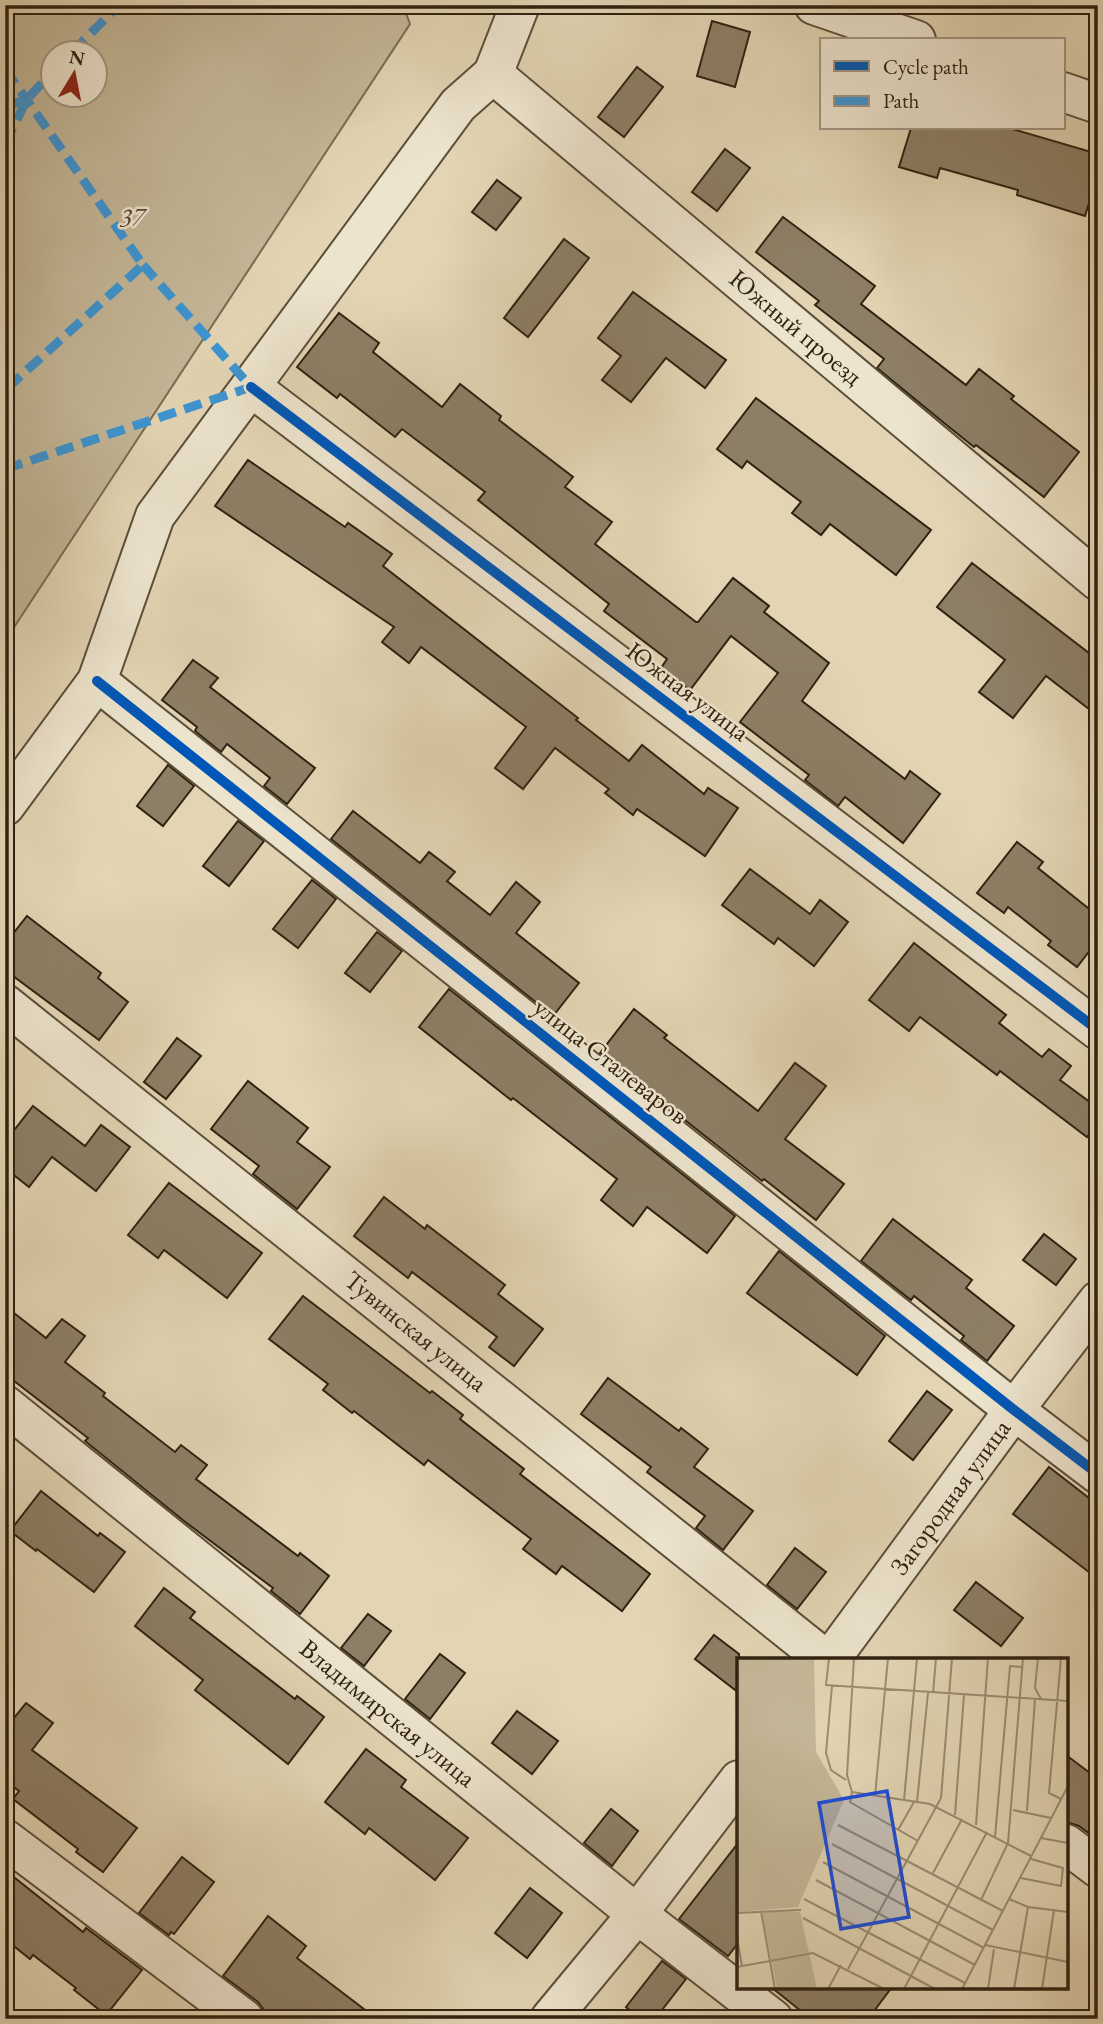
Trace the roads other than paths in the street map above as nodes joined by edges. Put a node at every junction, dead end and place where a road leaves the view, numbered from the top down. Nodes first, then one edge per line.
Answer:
1 (520, 5) edge
2 (814, 5) edge
3 (910, 27) edge
4 (494, 74) junction
5 (1064, 92) edge
6 (1098, 104) edge
7 (251, 387) junction
8 (1098, 581) edge
9 (97, 681) junction
10 (5, 806) edge
11 (5, 1004) edge
12 (1098, 1030) edge
13 (1098, 1301) edge
14 (5, 1405) edge
15 (1014, 1410) junction
16 (1098, 1474) edge
17 (825, 1658) edge
18 (829, 1658) edge
19 (737, 1783) edge
20 (5, 1839) edge
21 (1068, 1846) edge
22 (1098, 1868) edge
23 (637, 1914) junction
24 (244, 2019) edge
25 (550, 2019) edge
26 (773, 2019) edge

1 - 4 street
2 - 3 street
4 - 7 street
4 - 8 street, Южный проезд
5 - 6 street
7 - 9 street
7 - 12 street, Южная улица
9 - 10 street
9 - 15 street, улица Сталеваров
11 - 17 street, Тувинская улица
13 - 15 street, Загородная улица
14 - 23 street, Владимирская улица
15 - 16 street, улица Сталеваров
15 - 18 street, Загородная улица
19 - 23 street
20 - 24 street
21 - 22 street
23 - 25 street
23 - 26 street, Владимирская улица

